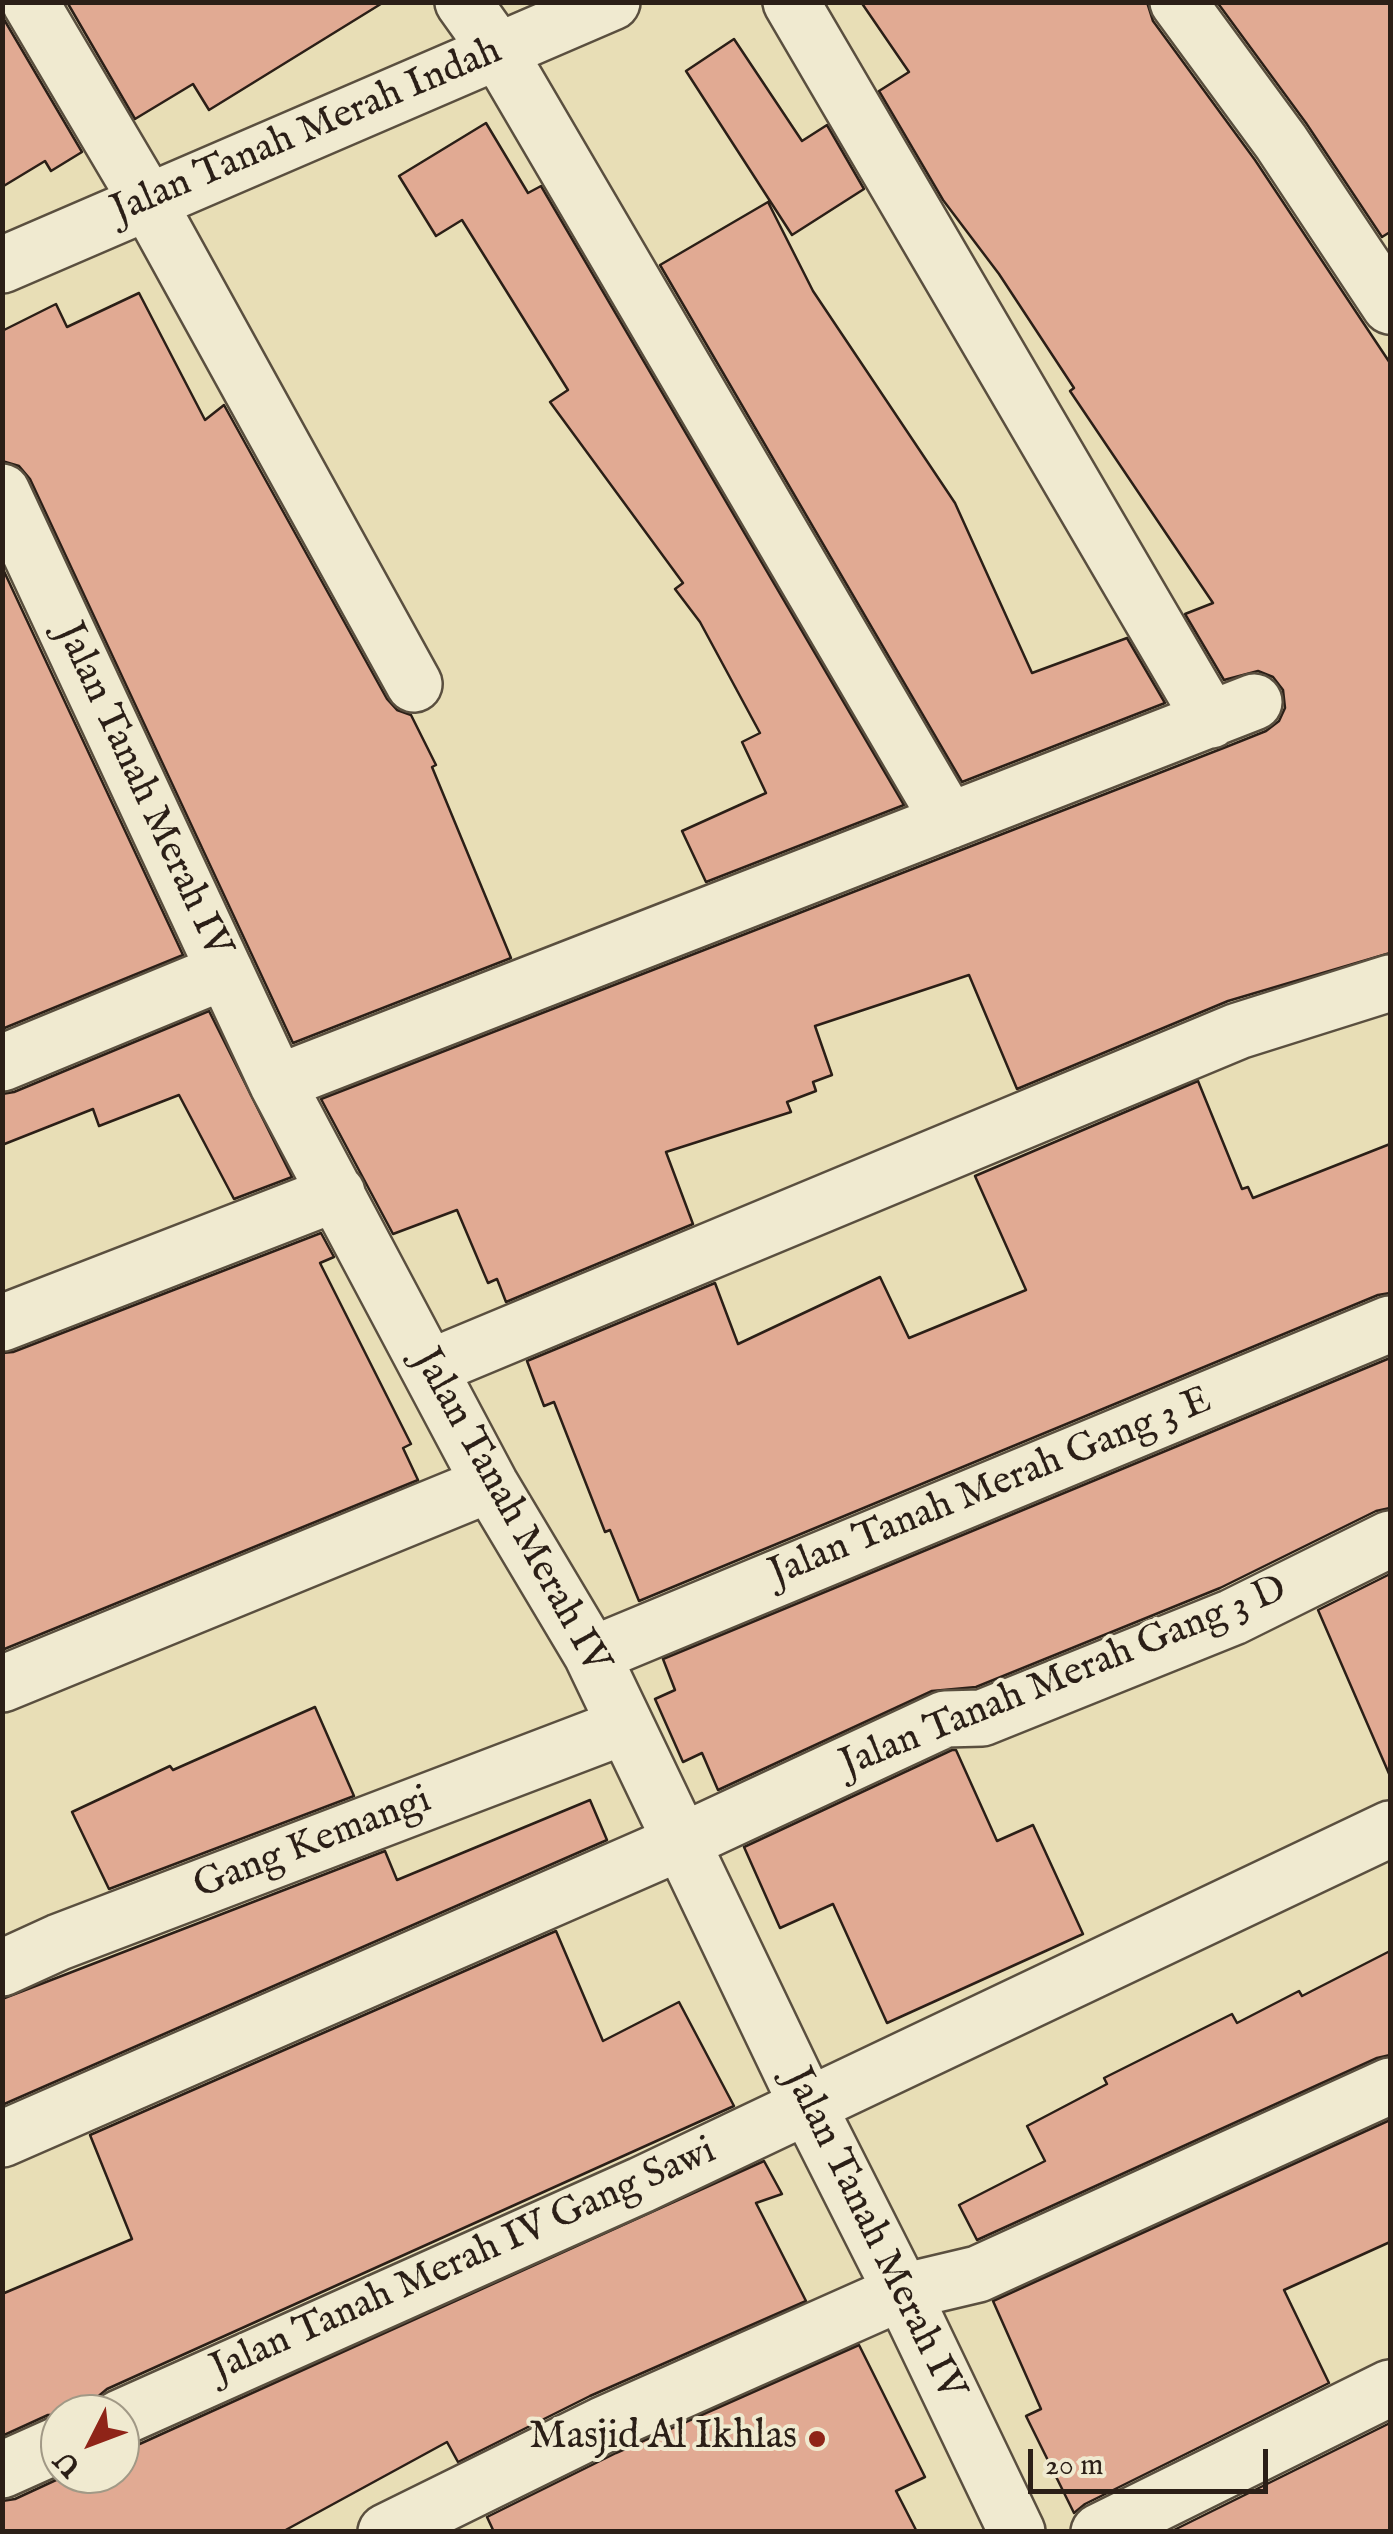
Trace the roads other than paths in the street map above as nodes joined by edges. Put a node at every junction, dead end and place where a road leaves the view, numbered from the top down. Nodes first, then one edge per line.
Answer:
1 (30, 2) edge
2 (463, 2) edge
3 (612, 2) edge
4 (791, 2) edge
5 (1178, 2) edge
6 (498, 52) junction
7 (148, 202) junction
8 (2, 265) edge
9 (1390, 306) edge
10 (2, 492) edge
11 (414, 684) dead end
12 (949, 821) junction
13 (225, 971) junction
14 (1390, 983) edge
15 (2, 1063) edge
16 (277, 1083) junction
17 (338, 1193) junction
18 (2, 1323) edge
19 (1390, 1324) edge
20 (429, 1368) junction
21 (490, 1484) junction
22 (1390, 1539) edge
23 (592, 1654) junction
24 (2, 1684) edge
25 (626, 1726) junction
26 (1390, 1829) edge
27 (681, 1842) junction
28 (2, 1968) edge
29 (1390, 2086) edge
30 (807, 2104) junction
31 (2, 2139) edge
32 (902, 2292) junction
33 (1390, 2388) edge
34 (140, 2409) edge
35 (40, 2453) edge
36 (2, 2470) edge
37 (386, 2532) edge
38 (1017, 2532) edge
39 (1099, 2532) edge

1 - 7 street
2 - 6 street
3 - 6 street, Jalan Tanah Merah Indah
4 - 12 street
5 - 9 street
6 - 7 street, Jalan Tanah Merah Indah
6 - 12 street
7 - 8 street, Jalan Tanah Merah Indah
7 - 11 street
10 - 13 street, Jalan Tanah Merah IV
12 - 16 street
13 - 15 street
13 - 16 street, Jalan Tanah Merah IV
14 - 20 street
16 - 17 street, Jalan Tanah Merah IV
17 - 18 street
17 - 20 street, Jalan Tanah Merah IV
19 - 23 street, Jalan Tanah Merah Gang 3 E
20 - 21 street, Jalan Tanah Merah IV
21 - 23 street, Jalan Tanah Merah IV
21 - 24 street
22 - 27 street, Jalan Tanah Merah Gang 3 D
23 - 25 street, Jalan Tanah Merah IV
25 - 27 street, Jalan Tanah Merah IV
25 - 28 street, Gang Kemangi
26 - 30 street, Jalan Tanah Merah IV Gang Sawi
27 - 30 street, Jalan Tanah Merah IV
27 - 31 street, Jalan Tanah Merah Gang 3 D
29 - 32 street
30 - 32 street, Jalan Tanah Merah IV
30 - 34 street, Jalan Tanah Merah IV Gang Sawi
32 - 37 street
32 - 38 street, Jalan Tanah Merah IV
33 - 39 street
35 - 36 street

